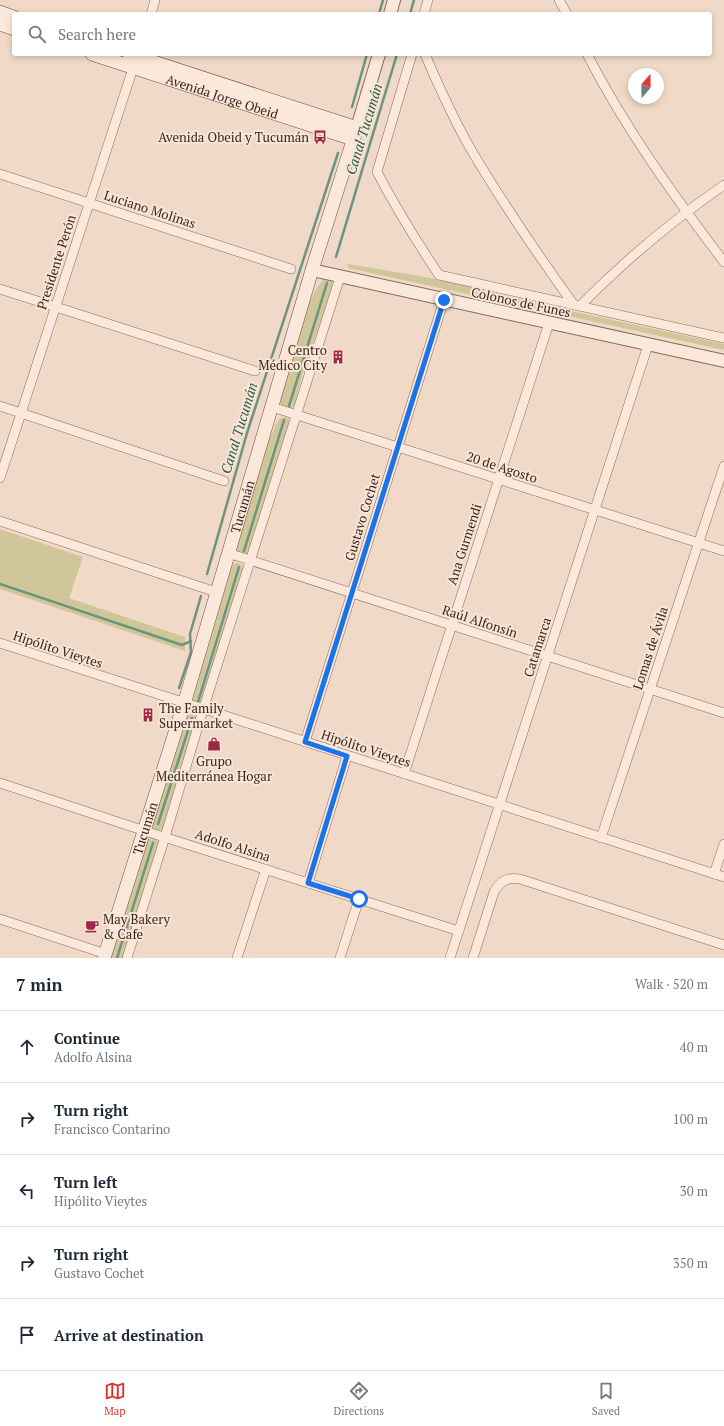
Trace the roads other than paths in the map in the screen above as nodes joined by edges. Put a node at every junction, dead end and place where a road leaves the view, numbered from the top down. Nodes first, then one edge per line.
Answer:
1 (155, 0) edge
2 (394, 0) edge
3 (428, 0) edge
4 (559, 0) edge
5 (0, 12) edge
6 (152, 12) edge
7 (391, 12) edge
8 (425, 12) edge
9 (566, 12) edge
10 (12, 16) edge
11 (0, 24) edge
12 (12, 28) edge
13 (113, 56) edge
14 (377, 56) edge
15 (411, 56) edge
16 (426, 56) edge
17 (588, 56) edge
18 (134, 58) edge
19 (355, 134) junction
20 (0, 174) edge
21 (724, 185) edge
22 (89, 203) junction
23 (687, 213) junction
24 (724, 262) edge
25 (291, 269) dead end
26 (312, 270) junction
27 (340, 276) junction
28 (0, 289) edge
29 (444, 300) junction
30 (577, 305) junction
31 (55, 307) junction
32 (549, 323) junction
33 (724, 338) edge
34 (648, 345) junction
35 (724, 361) edge
36 (255, 371) dead end
37 (0, 406) edge
38 (272, 407) junction
39 (21, 413) junction
40 (296, 415) junction
41 (398, 447) junction
42 (724, 466) edge
43 (0, 478) edge
44 (498, 479) junction
45 (224, 481) dead end
46 (595, 510) junction
47 (0, 521) edge
48 (698, 543) junction
49 (724, 552) edge
50 (228, 554) junction
51 (250, 561) junction
52 (216, 592) junction
53 (352, 593) junction
54 (452, 625) junction
55 (0, 643) edge
56 (548, 656) junction
57 (650, 689) junction
58 (184, 704) junction
59 (203, 710) junction
60 (724, 713) edge
61 (305, 742) junction
62 (347, 756) junction
63 (404, 774) junction
64 (0, 783) edge
65 (499, 805) junction
66 (145, 831) junction
67 (165, 837) junction
68 (601, 838) junction
69 (724, 844) edge
70 (266, 870) junction
71 (714, 874) junction
72 (724, 877) edge
73 (308, 883) junction
74 (359, 899) junction
75 (0, 920) edge
76 (459, 931) junction
77 (724, 945) edge
78 (105, 956) edge
79 (127, 958) edge
80 (237, 958) edge
81 (340, 958) edge
82 (450, 958) edge
83 (472, 958) edge

1 - 6 street
2 - 7 street
3 - 8 street
4 - 9 street
5 - 10 main road
11 - 12 main road
13 - 18 main road, Avenida Jorge Obeid
14 - 19 street, Tucumán
15 - 30 street
16 - 30 street
17 - 23 street
18 - 19 main road, Avenida Jorge Obeid
18 - 22 street, Presidente Perón
19 - 26 main road, Tucumán
20 - 22 street, Luciano Molinas
21 - 23 street
22 - 25 street, Luciano Molinas
22 - 31 street, Presidente Perón
23 - 24 street
23 - 30 street
26 - 27 street, Colonos de Funes
26 - 38 main road, Tucumán
27 - 29 street, Colonos de Funes
27 - 40 street, Tucumán
28 - 31 street
29 - 32 street, Colonos de Funes
29 - 41 street, Gustavo Cochet
30 - 33 street
31 - 36 street
31 - 39 street, Presidente Perón
32 - 34 street, Colonos de Funes
32 - 44 street, Ana Gurmendi
34 - 35 street, Colonos de Funes
34 - 46 street, Catamarca
37 - 39 street
38 - 40 street, 20 de Agosto
38 - 50 main road, Tucumán
39 - 43 street, Presidente Perón
39 - 45 street
40 - 41 street, 20 de Agosto
40 - 51 street, Tucumán
41 - 44 street, 20 de Agosto
41 - 53 street, Gustavo Cochet
42 - 48 street, Lomas de Ávila
44 - 46 street, 20 de Agosto
44 - 54 street, Ana Gurmendi
46 - 48 street, 20 de Agosto
46 - 56 street, Catamarca
47 - 52 street
48 - 49 street, 20 de Agosto
48 - 57 street, Lomas de Ávila
50 - 51 street, Raúl Alfonsín
50 - 52 main road, Tucumán
51 - 53 street, Raúl Alfonsín
51 - 59 street, Tucumán
52 - 58 main road, Tucumán
53 - 54 street, Raúl Alfonsín
53 - 61 street, Gustavo Cochet
54 - 56 street, Raúl Alfonsín
54 - 63 street, Ana Gurmendi
55 - 58 street, Hipólito Vieytes
56 - 57 street, Raúl Alfonsín
56 - 65 street, Catamarca
57 - 60 street, Raúl Alfonsín
57 - 68 street, Lomas de Ávila
58 - 59 street, Hipólito Vieytes
58 - 66 main road, Tucumán
59 - 61 street, Hipólito Vieytes
59 - 67 street, Tucumán
61 - 62 street, Hipólito Vieytes
62 - 63 street, Hipólito Vieytes
62 - 73 street
63 - 65 street, Hipólito Vieytes
64 - 66 street, Adolfo Alsina
65 - 68 street, Hipólito Vieytes
65 - 76 street, Catamarca
66 - 67 street, Adolfo Alsina
66 - 78 main road, Tucumán
67 - 70 street, Adolfo Alsina
67 - 79 street, Tucumán
68 - 71 street, Hipólito Vieytes
69 - 71 street
70 - 73 street, Adolfo Alsina
70 - 80 street
71 - 72 street, Hipólito Vieytes
73 - 74 street, Adolfo Alsina
74 - 76 street, Adolfo Alsina
74 - 81 street
75 - 78 street
76 - 82 street, Catamarca
77 - 83 street

